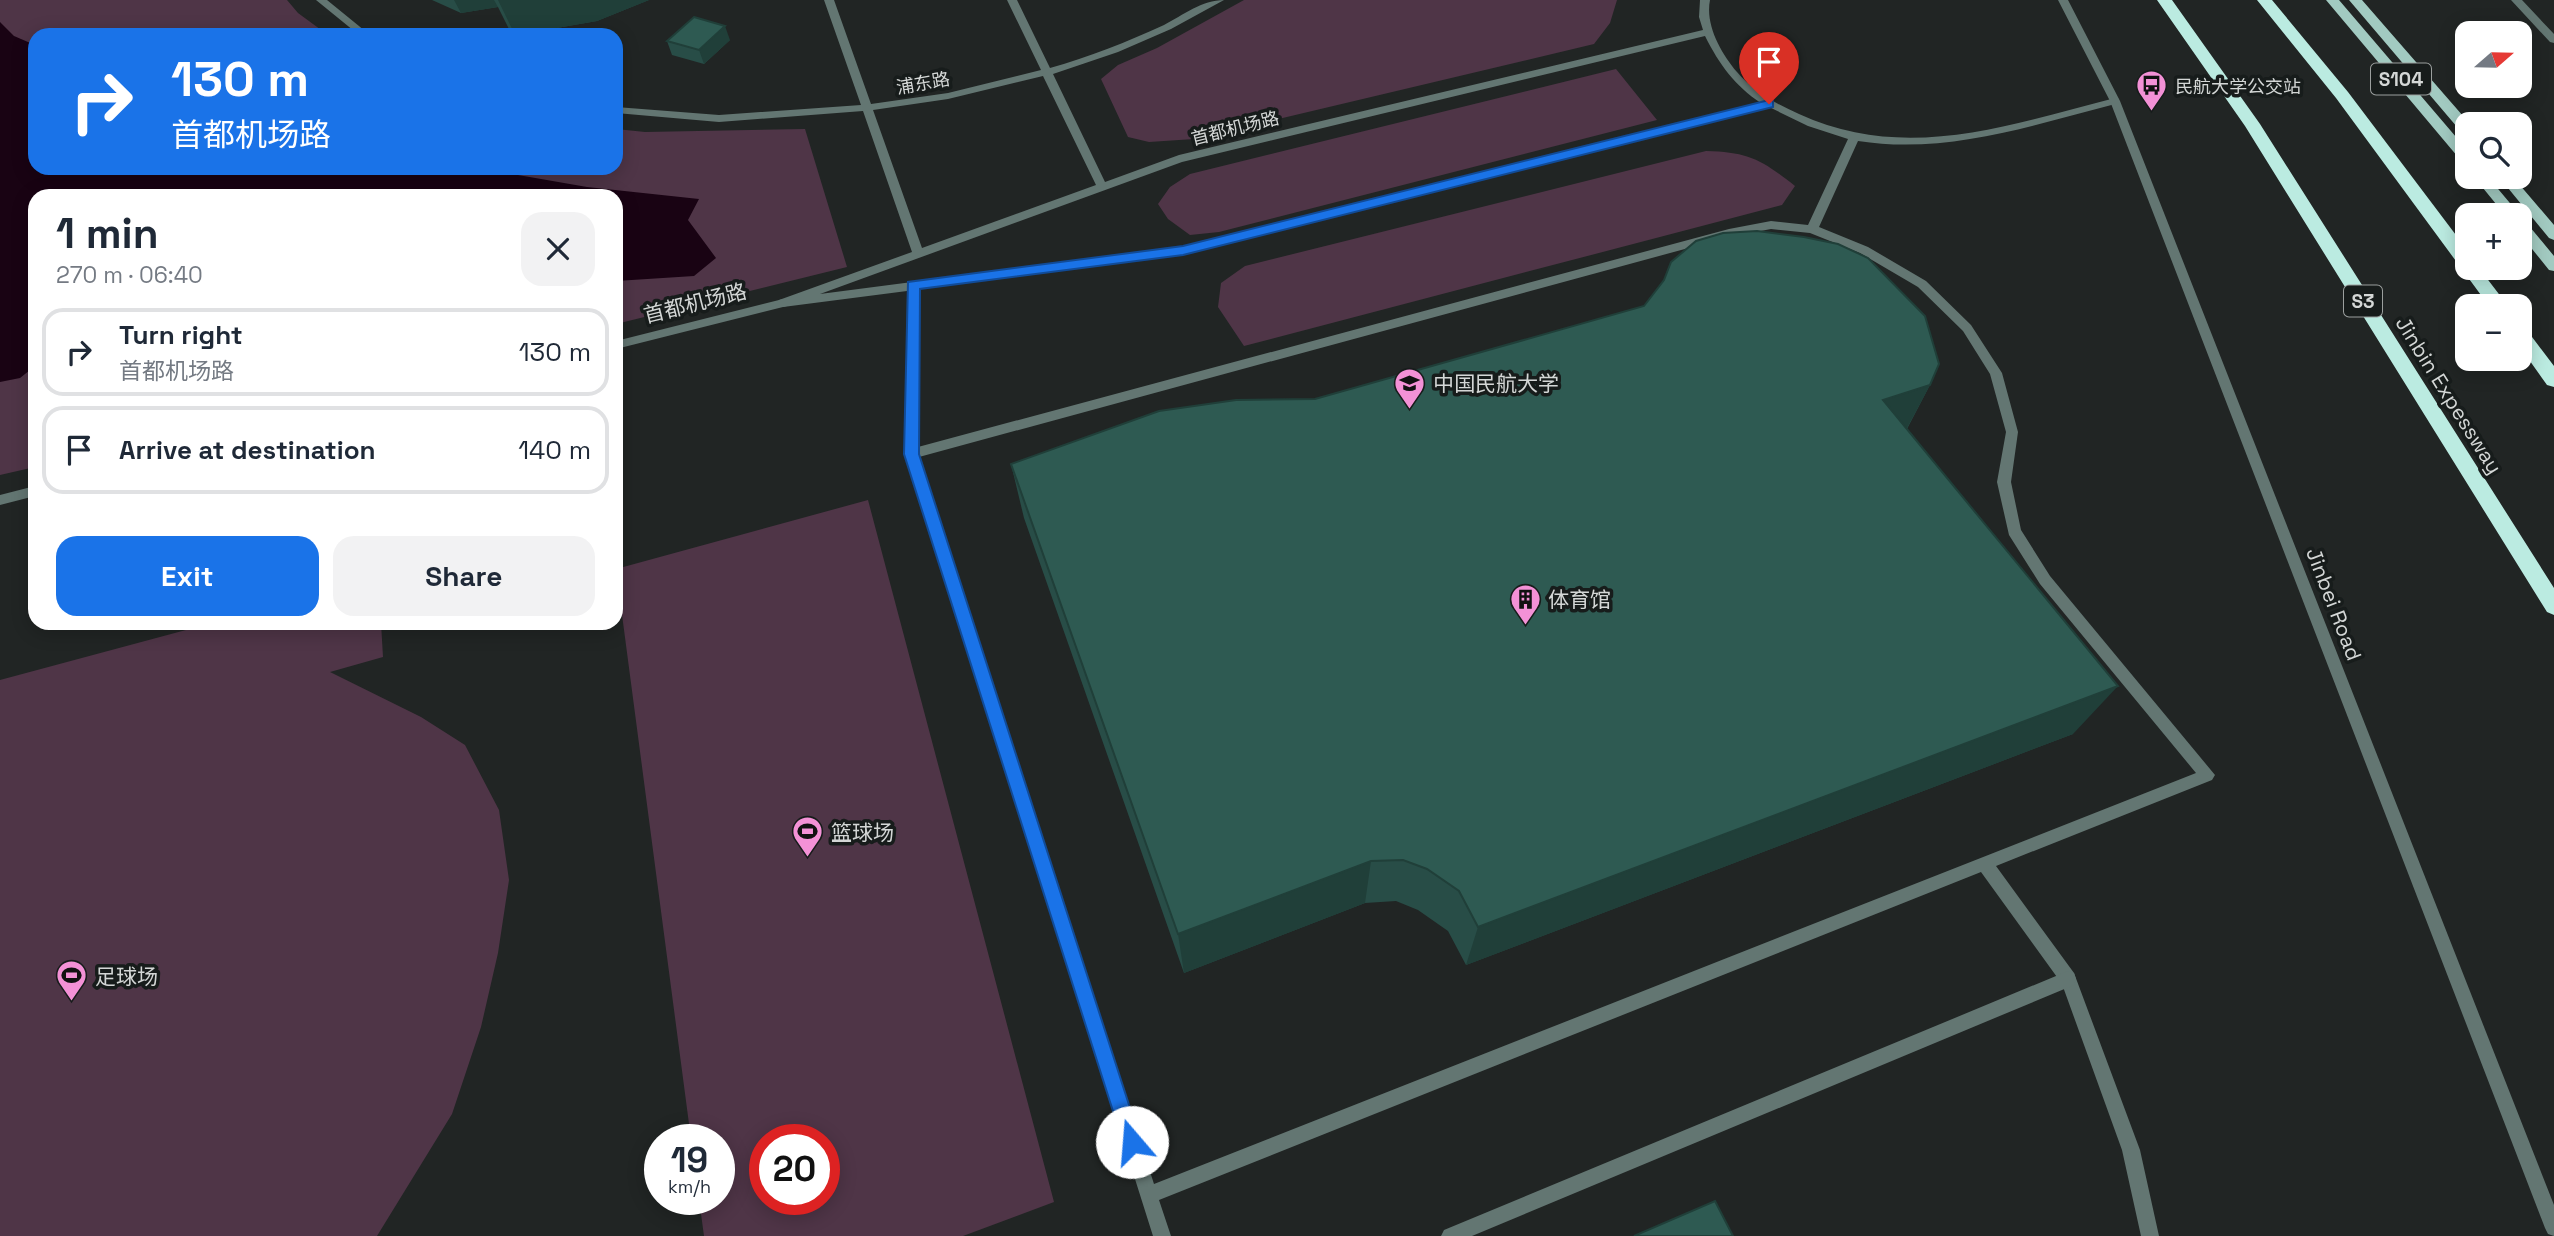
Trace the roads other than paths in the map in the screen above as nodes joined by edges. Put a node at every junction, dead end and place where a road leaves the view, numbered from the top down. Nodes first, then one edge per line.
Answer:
1 (321, 0) edge
2 (829, 0) edge
3 (1013, 0) edge
4 (1219, 0) edge
5 (1705, 0) edge
6 (2063, 0) edge
7 (2164, 0) edge
8 (2264, 0) edge
9 (2332, 0) edge
10 (2355, 0) edge
11 (2516, 0) edge
12 (356, 28) edge
13 (1708, 32) junction
14 (2554, 40) edge
15 (1047, 72) junction
16 (2115, 101) junction
17 (1769, 104) junction
18 (867, 109) junction
19 (623, 111) edge
20 (2455, 116) edge
21 (1854, 138) junction
22 (2455, 145) edge
23 (1102, 187) junction
24 (2491, 189) edge
25 (2516, 189) edge
26 (2503, 203) edge
27 (1812, 229) junction
28 (2554, 235) edge
29 (2532, 239) edge
30 (2455, 247) edge
31 (918, 253) junction
32 (2554, 266) edge
33 (913, 285) junction
34 (783, 303) junction
35 (623, 343) edge
36 (2532, 350) edge
37 (2554, 380) edge
38 (912, 454) junction
39 (28, 493) edge
40 (0, 500) edge
41 (2554, 606) edge
42 (1984, 863) junction
43 (2068, 979) junction
44 (1149, 1195) junction
45 (2554, 1228) edge
46 (1162, 1236) edge
47 (1450, 1236) edge
48 (2150, 1236) edge

1 - 12 street
2 - 18 street
3 - 15 street
4 - 15 street, 浦东路
5 - 13 street
6 - 16 street, Jinbei Road
7 - 41 highway, Jinbin Expessway / S3
8 - 30 highway
9 - 22 main road, S104
10 - 20 main road, S104
11 - 14 street
13 - 17 street
13 - 23 street, 首都机场路
15 - 18 street, 浦东路
15 - 23 street
16 - 21 street
16 - 45 street, Jinbei Road
17 - 21 street
17 - 33 street, 首都机场路
18 - 19 street, 浦东路
18 - 31 street
21 - 27 street
23 - 31 street, 首都机场路
24 - 26 main road
25 - 28 main road
27 - 38 street
27 - 42 street
29 - 32 main road
31 - 34 street, 首都机场路
33 - 34 street, 首都机场路
33 - 38 street
34 - 35 street, 首都机场路
36 - 37 highway
38 - 44 street
39 - 40 street
42 - 43 street
42 - 44 street
43 - 47 street
43 - 48 street
44 - 46 street

